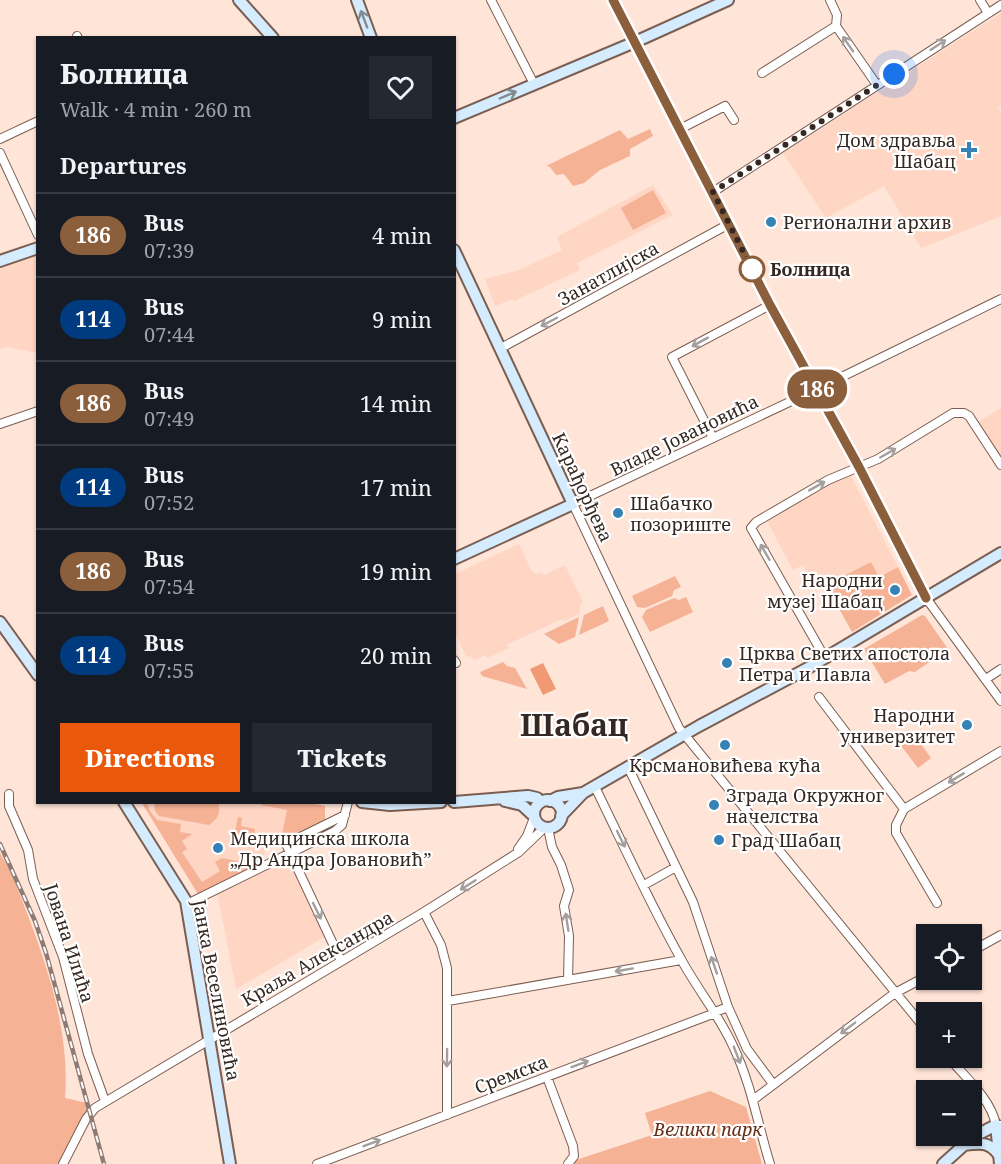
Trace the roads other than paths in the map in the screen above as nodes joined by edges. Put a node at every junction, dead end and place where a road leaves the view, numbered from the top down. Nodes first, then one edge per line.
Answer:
1 (239, 0) edge
2 (357, 0) edge
3 (491, 0) edge
4 (613, 0) edge
5 (728, 0) edge
6 (830, 0) edge
7 (980, 0) edge
8 (709, 4) edge
9 (999, 4) edge
10 (988, 13) junction
11 (836, 26) junction
12 (271, 36) edge
13 (370, 36) edge
14 (635, 42) junction
15 (762, 73) dead end
16 (534, 84) junction
17 (877, 85) junction
18 (456, 117) edge
19 (734, 120) dead end
20 (36, 122) edge
21 (680, 129) junction
22 (0, 139) edge
23 (0, 153) edge
24 (713, 192) junction
25 (729, 224) junction
26 (36, 230) edge
27 (36, 249) edge
28 (456, 256) edge
29 (0, 261) edge
30 (1001, 299) edge
31 (770, 305) junction
32 (501, 348) junction
33 (817, 389) junction
34 (36, 412) edge
35 (0, 424) edge
36 (712, 438) junction
37 (1001, 465) edge
38 (859, 467) junction
39 (573, 504) junction
40 (1001, 553) edge
41 (456, 558) edge
42 (926, 598) junction
43 (0, 622) edge
44 (825, 658) junction
45 (1001, 669) edge
46 (36, 672) edge
47 (986, 679) junction
48 (819, 697) dead end
49 (1001, 701) edge
50 (685, 735) junction
51 (1001, 751) edge
52 (628, 767) junction
53 (595, 786) junction
54 (583, 793) junction
55 (9, 794) dead end
56 (499, 800) junction
57 (456, 802) edge
58 (546, 802) junction
59 (125, 804) edge
60 (348, 804) edge
61 (381, 804) edge
62 (407, 804) edge
63 (908, 807) junction
64 (561, 816) junction
65 (534, 817) junction
66 (546, 828) junction
67 (289, 854) junction
68 (511, 857) junction
69 (676, 867) junction
70 (644, 885) junction
71 (937, 903) dead end
72 (187, 904) junction
73 (424, 912) junction
74 (1001, 935) edge
75 (982, 945) edge
76 (681, 960) junction
77 (341, 961) junction
78 (568, 980) junction
79 (916, 982) edge
80 (895, 993) junction
81 (448, 1001) junction
82 (728, 1007) junction
83 (715, 1013) junction
84 (916, 1018) edge
85 (210, 1038) junction
86 (958, 1068) edge
87 (547, 1077) junction
88 (773, 1084) junction
89 (753, 1100) junction
90 (105, 1101) junction
91 (447, 1115) junction
92 (999, 1125) edge
93 (982, 1133) edge
94 (982, 1143) edge
95 (962, 1146) edge
96 (1000, 1160) edge
97 (63, 1164) edge
98 (230, 1164) edge
99 (317, 1164) edge
100 (568, 1164) edge
101 (770, 1164) edge
102 (943, 1164) edge

1 - 12 main road
13 -> 2 main road
3 - 16 street
4 - 14 street
5 - 8 main road
6 - 11 street
7 - 10 street
8 - 14 main road
9 - 10 street
17 -> 10 street
11 - 15 street
17 -> 11 street
14 - 16 main road
14 - 21 street
18 -> 16 main road
17 - 24 street
19 - 21 street
20 - 22 street
21 - 24 street
23 - 26 street
24 - 25 street
25 - 31 street
25 -> 32 street, Занатлијска
27 - 29 main road
28 - 32 main road, Карађорђева
30 - 33 street, Владе Јовановића
31 - 33 street
31 -> 36 street
32 - 39 main road, Карађорђева
33 - 36 street, Владе Јовановића
33 - 38 street
34 - 35 street
36 - 39 street, Владе Јовановића
38 -> 37 street
38 - 42 street
44 -> 38 street
39 - 41 main road
39 - 50 street, Карађорђева
40 - 42 main road
42 - 44 main road
42 - 47 street
43 - 46 main road
44 - 50 main road
45 - 47 street
47 - 49 street
48 - 63 street
50 - 52 main road
50 - 80 street, Карађорђева
51 -> 63 street
52 - 53 main road
52 - 69 street
53 - 54 main road
53 -> 70 street
54 - 58 main road
54 - 64 main road
55 - 90 street, Јована Илића
56 - 57 main road
56 - 58 main road
56 - 65 main road
58 - 64 main road
58 - 65 main road
59 - 72 main road, Јанка Веселиновића
60 - 67 street
61 - 62 main road
63 - 71 street
64 - 66 main road
65 - 66 main road
65 - 68 street, Краља Александра
66 - 68 street, Краља Александра
78 -> 66 street
67 - 72 street
67 -> 77 street
68 -> 73 street, Краља Александра
69 - 70 street
82 -> 69 street
70 - 76 street
72 - 85 main road, Јанка Веселиновића
73 - 77 street, Краља Александра
73 - 81 street
74 - 75 street
76 -> 78 street
76 - 83 street
77 - 85 street, Краља Александра
78 - 81 street
79 - 80 street
80 - 84 street, Карађорђева
80 -> 88 street
81 -> 91 street
82 - 83 street, Сремска
82 - 88 street
87 -> 83 street, Сремска
83 -> 89 street
85 - 90 street, Краља Александра
85 - 98 main road, Јанка Веселиновића
86 - 92 street
87 - 91 street, Сремска
87 - 100 street
88 - 89 street
89 - 101 street
90 - 97 street, Краља Александра
99 -> 91 street, Сремска
92 - 93 main road
92 - 96 main road
94 - 96 main road
95 - 102 main road

